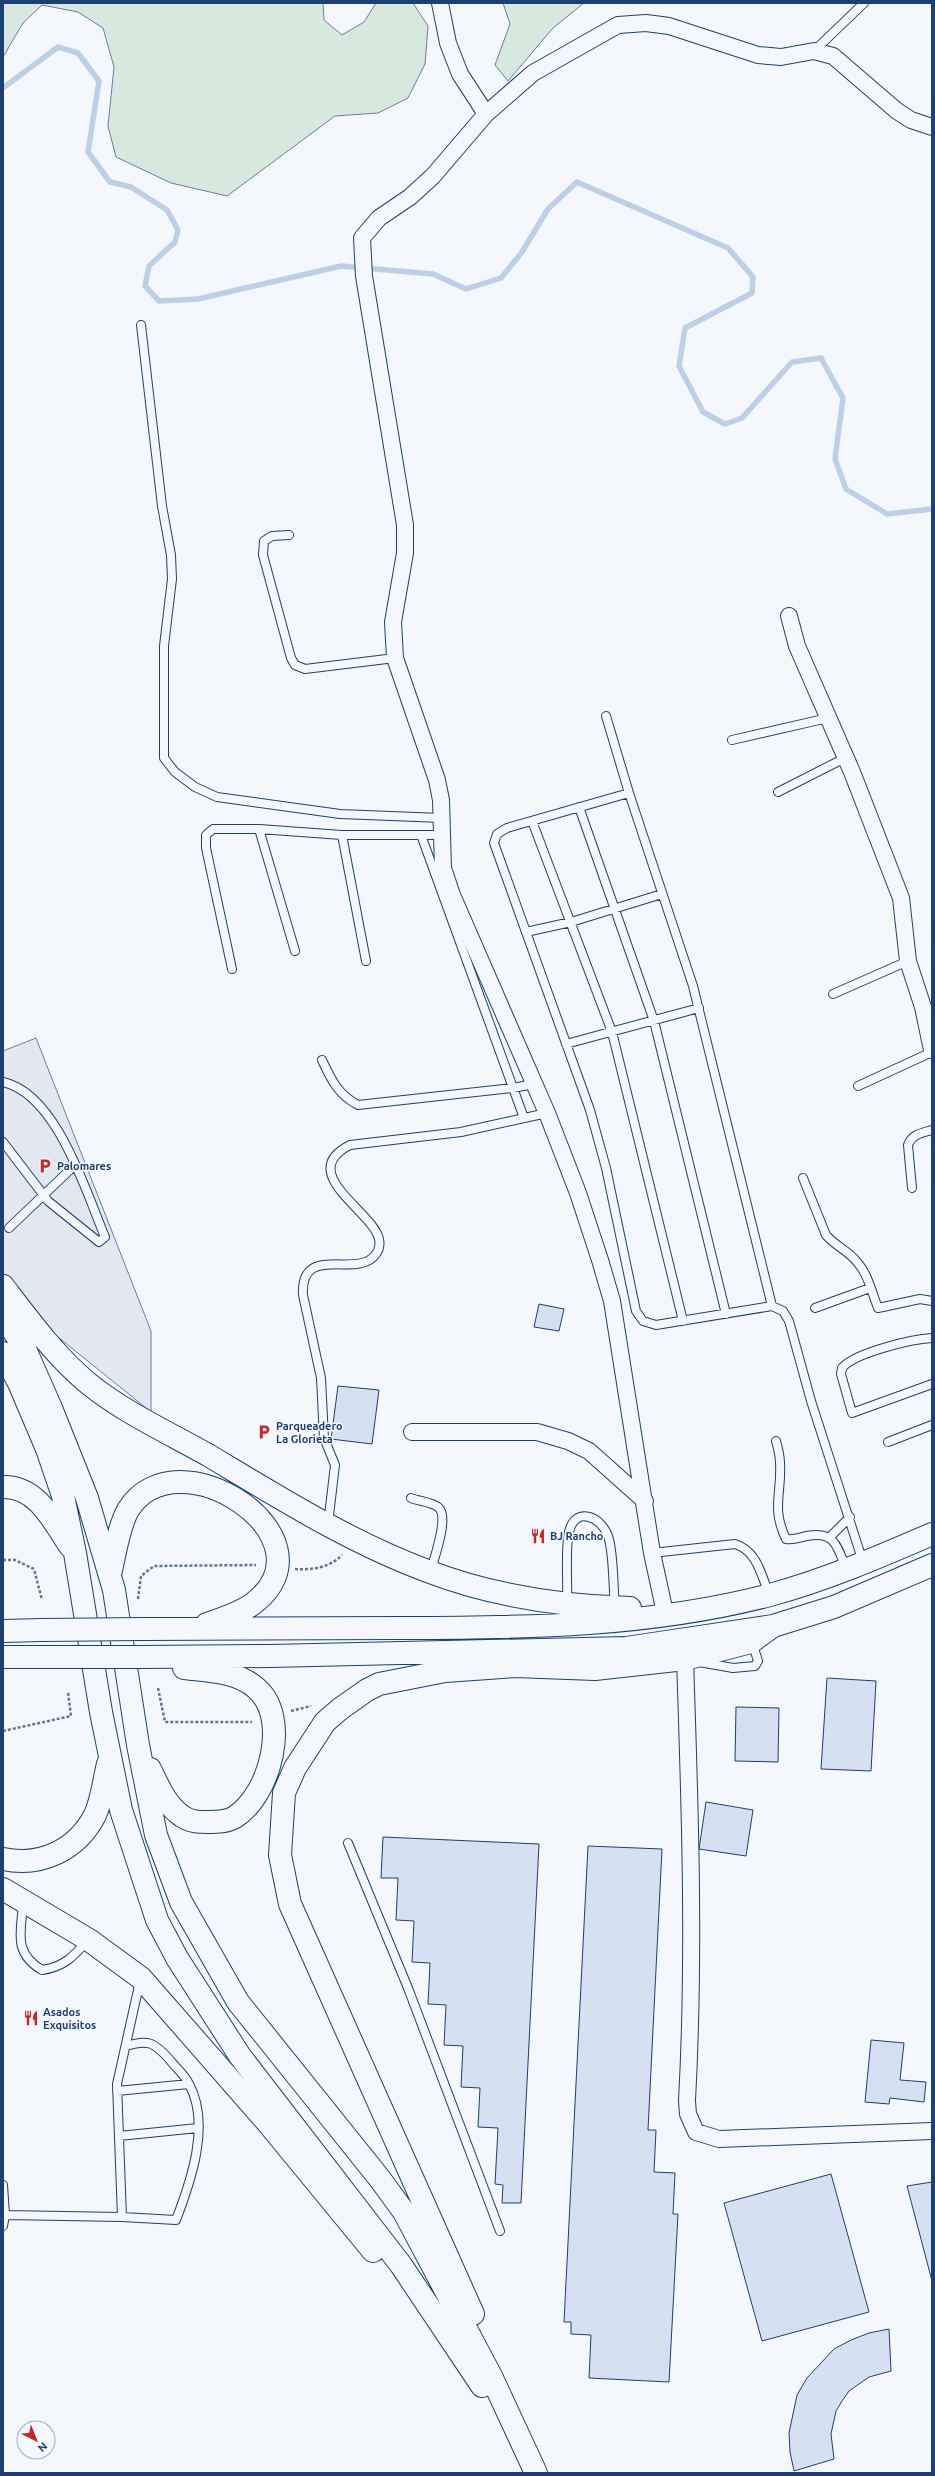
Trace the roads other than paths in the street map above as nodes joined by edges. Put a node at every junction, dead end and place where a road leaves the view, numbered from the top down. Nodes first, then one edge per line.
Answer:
1 (440, 3) edge
2 (864, 3) edge
3 (814, 51) junction
4 (486, 114) junction
5 (932, 127) edge
6 (141, 325) dead end
7 (289, 535) dead end
8 (789, 616) dead end
9 (395, 658) junction
10 (606, 716) dead end
11 (828, 718) junction
12 (732, 740) dead end
13 (845, 758) junction
14 (778, 792) dead end
15 (629, 793) junction
16 (579, 807) junction
17 (442, 818) junction
18 (532, 821) junction
19 (259, 829) junction
20 (342, 835) junction
21 (421, 835) junction
22 (442, 835) junction
23 (662, 894) junction
24 (615, 910) junction
25 (571, 922) junction
26 (526, 932) junction
27 (295, 951) dead end
28 (366, 961) dead end
29 (908, 961) junction
30 (232, 969) dead end
31 (833, 994) dead end
32 (699, 1008) junction
33 (654, 1021) junction
34 (612, 1032) junction
35 (566, 1044) junction
36 (932, 1051) edge
37 (322, 1060) dead end
38 (3, 1082) edge
39 (534, 1084) junction
40 (858, 1086) dead end
41 (513, 1088) junction
42 (547, 1113) junction
43 (524, 1118) junction
44 (932, 1130) edge
45 (3, 1142) edge
46 (75, 1165) junction
47 (804, 1178) dead end
48 (912, 1188) dead end
49 (44, 1196) junction
50 (9, 1228) dead end
51 (3, 1286) edge
52 (870, 1288) junction
53 (932, 1302) edge
54 (772, 1306) junction
55 (814, 1308) dead end
56 (726, 1314) junction
57 (3, 1315) edge
58 (683, 1321) junction
59 (932, 1338) edge
60 (3, 1354) edge
61 (932, 1384) edge
62 (932, 1426) edge
63 (412, 1432) dead end
64 (776, 1442) dead end
65 (888, 1442) dead end
66 (3, 1487) edge
67 (411, 1498) dead end
68 (645, 1501) junction
69 (850, 1516) junction
70 (328, 1526) junction
71 (932, 1534) edge
72 (829, 1538) junction
73 (76, 1553) junction
74 (652, 1553) junction
75 (855, 1565) junction
76 (932, 1565) edge
77 (430, 1572) junction
78 (110, 1574) junction
79 (770, 1595) junction
80 (567, 1604) junction
81 (615, 1607) junction
82 (664, 1608) junction
83 (685, 1612) junction
84 (773, 1626) junction
85 (196, 1629) junction
86 (6, 1630) edge
87 (142, 1657) junction
88 (6, 1659) edge
89 (685, 1659) junction
90 (138, 1745) junction
91 (110, 1759) junction
92 (348, 1842) dead end
93 (3, 1859) edge
94 (3, 1889) edge
95 (24, 1900) junction
96 (89, 1940) junction
97 (141, 1978) junction
98 (126, 2046) junction
99 (189, 2084) junction
100 (117, 2091) junction
101 (198, 2128) junction
102 (932, 2131) edge
103 (119, 2136) junction
104 (3, 2185) edge
105 (5, 2215) junction
106 (122, 2217) junction
107 (3, 2226) edge
108 (500, 2231) dead end
109 (479, 2382) junction
110 (536, 2473) edge

1 - 4 street
2 - 3 lane
3 - 4 street
3 - 5 street
4 - 9 street
6 - 17 lane
7 - 9 lane
8 - 11 street
9 - 17 street
10 - 15 lane
11 - 12 lane
11 - 13 street
13 - 14 lane
13 - 29 street
15 - 16 lane
15 - 23 lane
16 - 18 lane
16 - 24 lane
17 - 22 street
18 - 25 lane
18 - 26 lane
19 - 20 lane
19 - 27 lane
19 - 30 lane
20 - 21 lane
20 - 28 lane
21 - 22 lane
21 - 41 lane
22 - 39 street
23 - 24 lane
23 - 32 lane
24 - 25 lane
24 - 33 lane
25 - 26 lane
25 - 34 lane
26 - 35 lane
29 - 31 lane
29 - 36 street
32 - 33 lane
32 - 54 lane
33 - 34 lane
33 - 56 lane
34 - 35 lane
34 - 58 lane
35 - 58 lane
36 - 40 lane
37 - 41 lane
38 - 46 lane
39 - 41 lane
39 - 42 street
41 - 43 lane
42 - 43 lane
42 - 68 street
43 - 70 lane
44 - 48 lane
45 - 49 lane
46 - 49 lane
46 - 49 lane
47 - 52 lane
49 - 50 lane
51 - 70 main road
52 - 53 lane
52 - 55 lane
54 - 56 lane
54 - 69 lane
56 - 58 lane
57 - 78 main road
59 - 61 lane
60 - 73 main road
62 - 65 lane
63 - 68 street
64 - 72 lane
66 - 73 main road
67 - 77 lane
68 - 74 street
69 - 72 lane
69 - 75 lane
70 - 77 main road
71 - 75 main road
72 - 75 lane
73 - 91 main road
74 - 79 lane
74 - 82 street
75 - 79 main road
76 - 84 main road
77 - 80 main road
78 - 85 main road
78 - 90 main road
79 - 83 main road
80 - 81 main road
80 - 81 lane
81 - 82 main road
82 - 83 main road
83 - 85 main road
84 - 87 main road
84 - 89 main road
85 - 86 main road, bridge
87 - 88 main road, bridge
87 - 90 main road
89 - 102 street
89 - 110 main road
90 - 110 main road
91 - 93 main road
91 - 109 main road
92 - 108 lane
94 - 95 main road
95 - 96 main road
95 - 96 lane
96 - 97 main road
97 - 98 lane
97 - 109 main road
98 - 99 lane
98 - 100 lane
99 - 100 lane
99 - 101 lane
100 - 103 lane
101 - 103 lane
101 - 106 lane
103 - 106 lane
104 - 105 lane
105 - 106 lane
105 - 107 lane
109 - 110 main road

